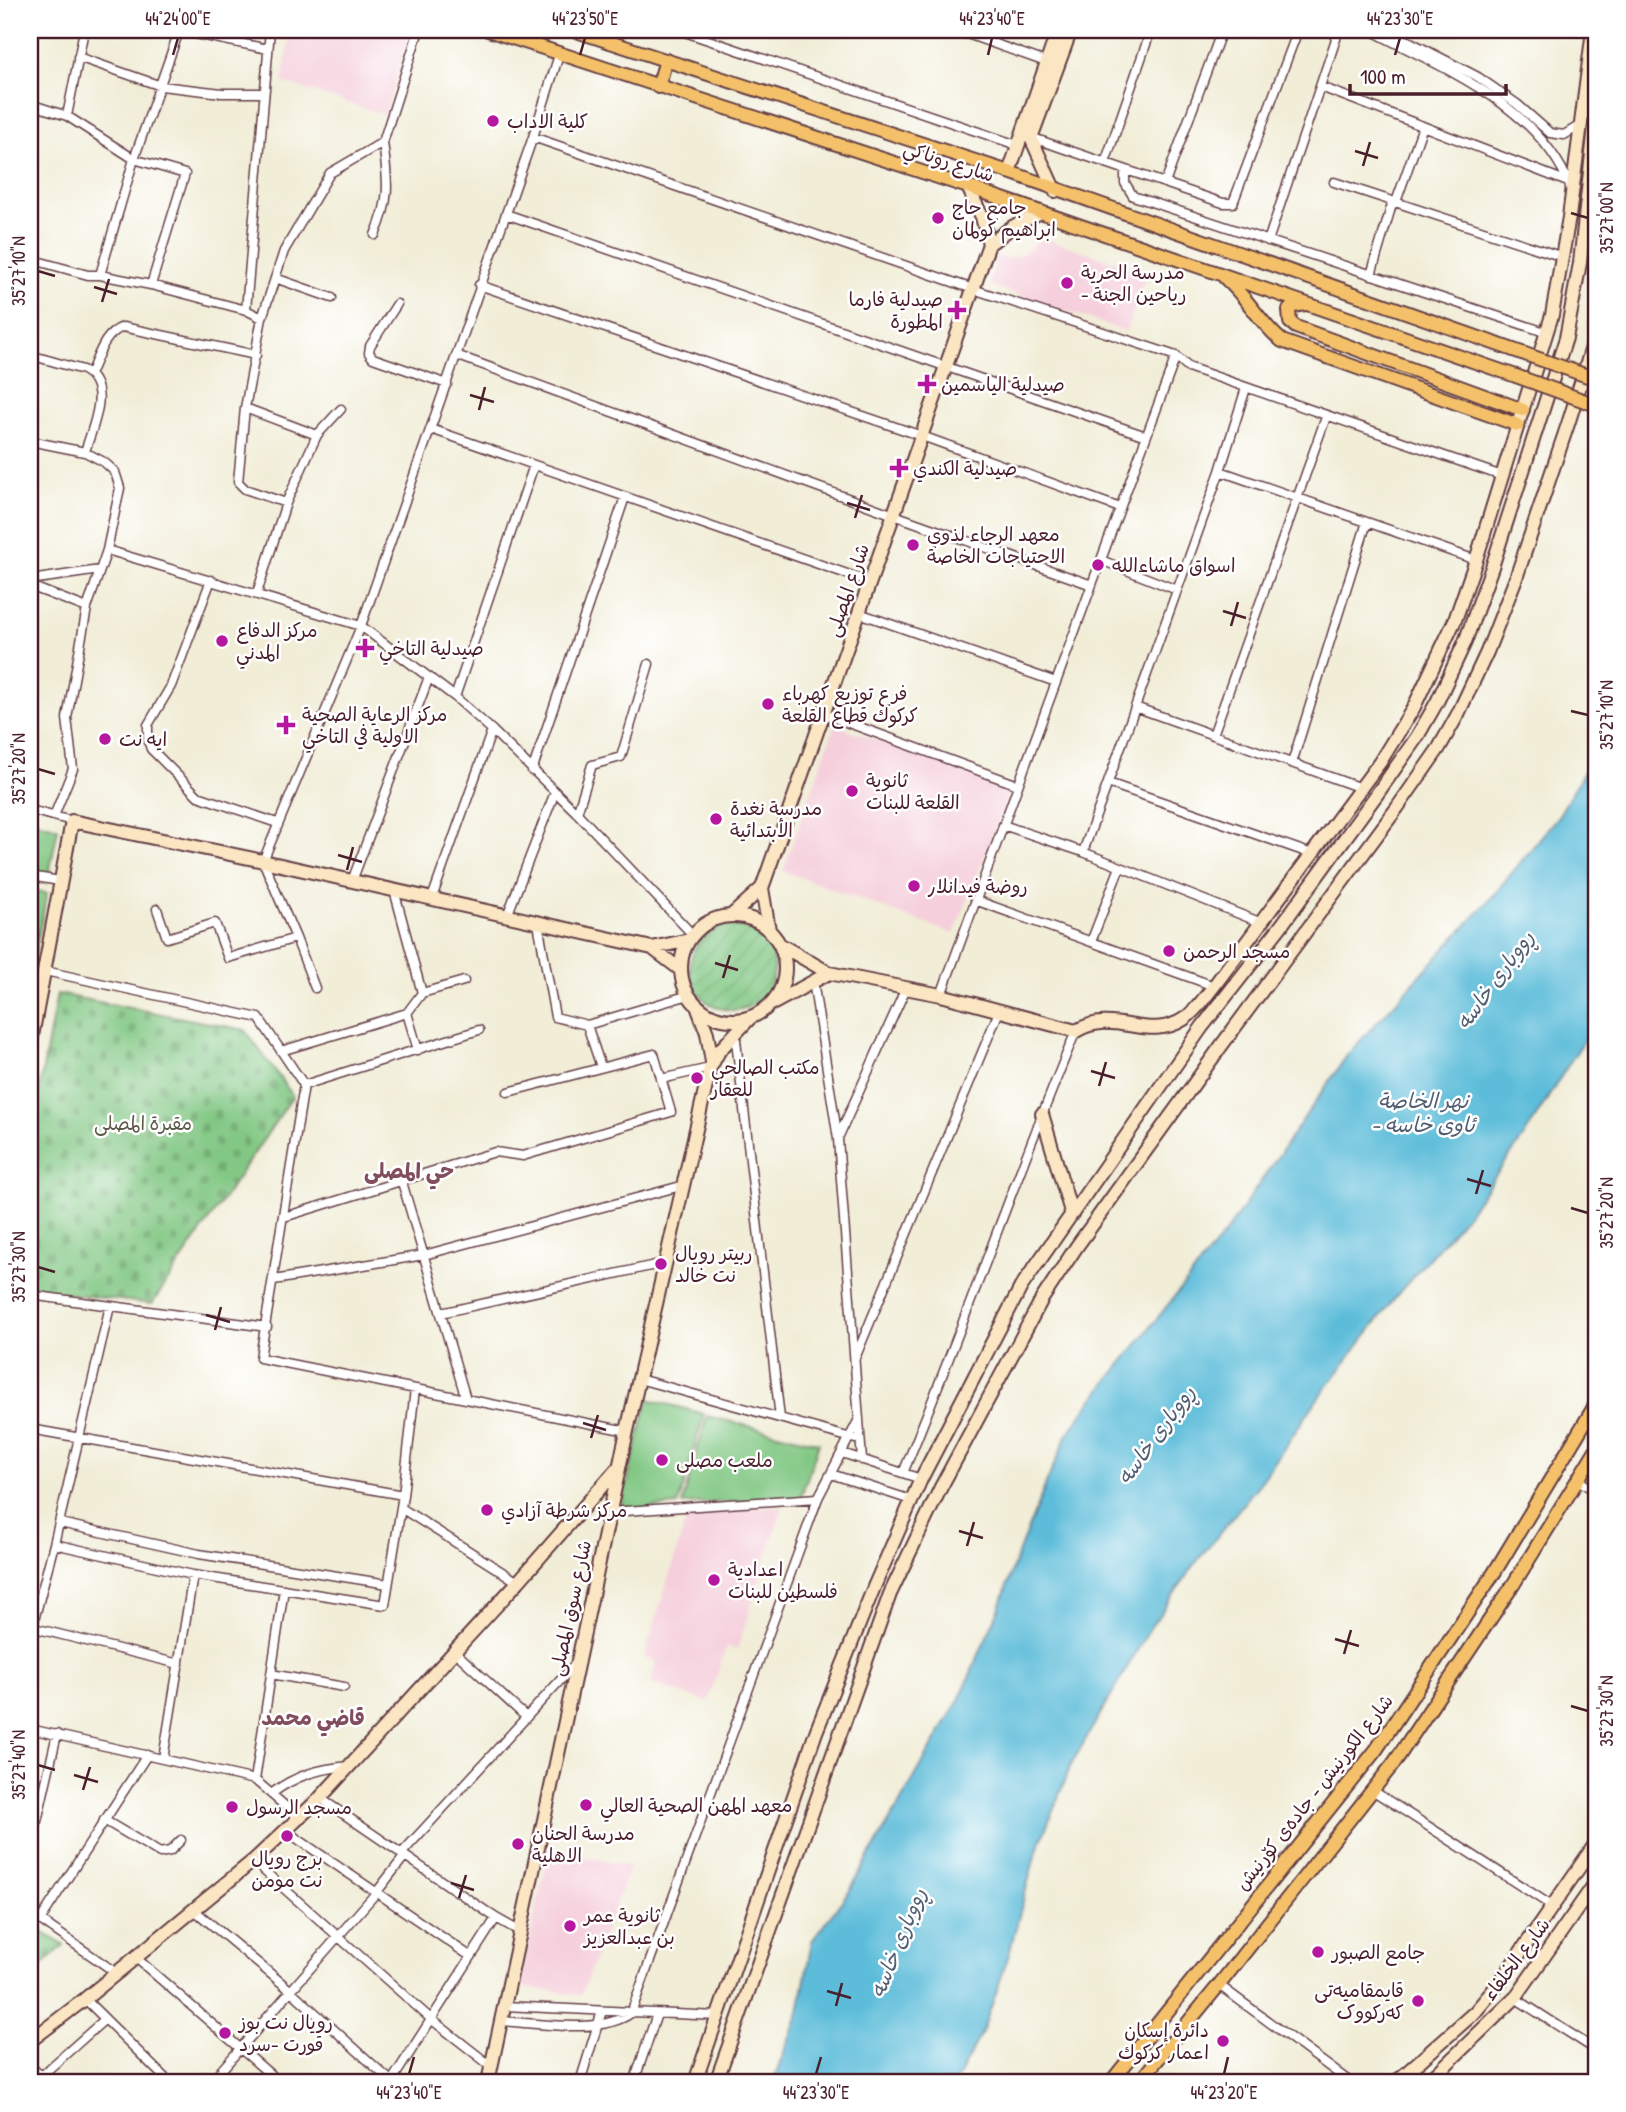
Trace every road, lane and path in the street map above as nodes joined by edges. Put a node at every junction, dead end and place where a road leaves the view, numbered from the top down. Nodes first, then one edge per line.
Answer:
1 (84, 30) edge
2 (177, 30) edge
3 (270, 30) edge
4 (419, 30) edge
5 (488, 30) edge
6 (573, 30) edge
7 (679, 30) edge
8 (956, 30) edge
9 (1058, 30) edge
10 (1071, 30) edge
11 (1151, 30) edge
12 (1222, 30) edge
13 (1298, 30) edge
14 (1339, 30) edge
15 (1370, 30) edge
16 (1387, 30) edge
17 (1593, 30) edge
18 (268, 49) junction
19 (559, 55) junction
20 (78, 57) junction
21 (666, 60) junction
22 (1046, 62) junction
23 (161, 86) junction
24 (658, 86) junction
25 (1321, 87) junction
26 (263, 93) junction
27 (30, 104) edge
28 (67, 116) junction
29 (1596, 117) edge
30 (1540, 125) junction
31 (1423, 126) junction
32 (1580, 126) junction
33 (1533, 132) junction
34 (533, 136) junction
35 (1023, 140) junction
36 (383, 142) junction
37 (134, 159) junction
38 (1105, 163) junction
39 (1125, 170) junction
40 (1009, 172) junction
41 (1334, 182) dead end
42 (1165, 183) junction
43 (968, 187) junction
44 (1570, 187) junction
45 (1055, 191) junction
46 (1395, 202) junction
47 (1041, 212) junction
48 (506, 214) junction
49 (1569, 217) junction
50 (1585, 219) junction
51 (374, 235) dead end
52 (1268, 241) junction
53 (989, 244) junction
54 (1563, 257) junction
55 (30, 259) edge
56 (1220, 274) junction
57 (100, 275) junction
58 (1371, 275) junction
59 (275, 278) junction
60 (151, 285) junction
61 (480, 285) junction
62 (973, 289) junction
63 (332, 298) dead end
64 (397, 304) dead end
65 (1308, 304) junction
66 (246, 310) junction
67 (262, 318) junction
68 (1596, 324) edge
69 (1548, 333) junction
70 (30, 355) edge
71 (256, 355) junction
72 (456, 355) junction
73 (1176, 356) junction
74 (946, 367) junction
75 (90, 374) junction
76 (1596, 379) edge
77 (447, 384) junction
78 (1246, 388) junction
79 (1596, 405) edge
80 (245, 408) junction
81 (341, 410) dead end
82 (1523, 410) junction
83 (1326, 416) junction
84 (1518, 425) junction
85 (431, 429) junction
86 (317, 435) junction
87 (922, 436) junction
88 (1146, 436) junction
89 (30, 441) edge
90 (85, 452) junction
91 (534, 465) junction
92 (1220, 471) junction
93 (1502, 477) junction
94 (625, 497) junction
95 (1298, 498) junction
96 (1494, 501) junction
97 (286, 503) junction
98 (1120, 508) junction
99 (894, 515) junction
100 (1367, 522) junction
101 (1499, 544) junction
102 (107, 550) junction
103 (1101, 560) junction
104 (1476, 560) junction
105 (100, 570) junction
106 (30, 580) edge
107 (211, 580) junction
108 (870, 582) junction
109 (1092, 585) junction
110 (30, 586) edge
111 (1177, 590) junction
112 (257, 593) junction
113 (87, 608) junction
114 (859, 612) junction
115 (361, 625) junction
116 (649, 664) dead end
117 (429, 677) junction
118 (1056, 681) junction
119 (455, 696) junction
120 (1135, 707) junction
121 (824, 713) junction
122 (492, 730) junction
123 (1213, 735) junction
124 (1417, 737) junction
125 (1439, 748) junction
126 (1292, 763) junction
127 (532, 771) junction
128 (1108, 783) junction
129 (1018, 785) junction
130 (1361, 788) junction
131 (555, 792) junction
132 (30, 810) edge
133 (577, 813) junction
134 (54, 816) junction
135 (72, 821) junction
136 (277, 823) junction
137 (1003, 825) junction
138 (1083, 852) junction
139 (1312, 854) junction
140 (263, 861) junction
141 (1119, 867) junction
142 (30, 876) edge
143 (60, 881) junction
144 (352, 881) junction
145 (762, 888) junction
146 (394, 890) junction
147 (432, 898) junction
148 (975, 900) junction
149 (157, 909) dead end
150 (507, 916) junction
151 (731, 916) junction
152 (538, 923) junction
153 (1262, 923) junction
154 (769, 930) junction
155 (296, 937) junction
156 (691, 938) junction
157 (1091, 942) junction
158 (779, 944) junction
159 (652, 948) junction
160 (681, 970) junction
161 (45, 971) junction
162 (829, 973) junction
163 (464, 981) dead end
164 (813, 981) junction
165 (1214, 986) junction
166 (315, 988) dead end
167 (906, 988) junction
168 (422, 993) junction
169 (941, 995) junction
170 (693, 1001) junction
171 (771, 1004) junction
172 (1000, 1009) junction
173 (407, 1013) junction
174 (750, 1018) junction
175 (587, 1025) junction
176 (480, 1030) dead end
177 (1076, 1031) junction
178 (736, 1032) junction
179 (30, 1047) edge
180 (418, 1050) junction
181 (281, 1051) junction
182 (711, 1065) junction
183 (601, 1068) junction
184 (661, 1079) junction
185 (304, 1085) junction
186 (508, 1093) dead end
187 (1042, 1114) junction
188 (838, 1139) junction
189 (402, 1182) junction
190 (681, 1186) junction
191 (1071, 1212) junction
192 (284, 1217) junction
193 (424, 1255) junction
194 (664, 1263) junction
195 (274, 1280) junction
196 (30, 1296) edge
197 (110, 1306) junction
198 (441, 1313) junction
199 (267, 1327) junction
200 (855, 1360) junction
201 (639, 1379) junction
202 (415, 1389) junction
203 (467, 1399) junction
204 (1596, 1404) edge
205 (780, 1418) junction
206 (859, 1419) junction
207 (30, 1429) edge
208 (627, 1431) junction
209 (850, 1437) junction
210 (80, 1438) junction
211 (860, 1440) junction
212 (1596, 1450) edge
213 (842, 1454) junction
214 (862, 1460) junction
215 (619, 1467) junction
216 (831, 1474) junction
217 (904, 1474) junction
218 (921, 1479) junction
219 (1577, 1479) junction
220 (1596, 1492) edge
221 (403, 1495) junction
222 (818, 1498) junction
223 (911, 1500) junction
224 (401, 1508) junction
225 (610, 1512) junction
226 (60, 1522) junction
227 (54, 1544) junction
228 (193, 1576) junction
229 (518, 1582) junction
230 (388, 1584) junction
231 (874, 1587) junction
232 (284, 1589) junction
233 (890, 1594) junction
234 (1462, 1620) junction
235 (31, 1627) edge
236 (1481, 1632) junction
237 (1442, 1650) junction
238 (454, 1651) junction
239 (579, 1660) junction
240 (1461, 1663) junction
241 (179, 1664) junction
242 (271, 1674) junction
243 (344, 1687) dead end
244 (526, 1717) junction
245 (30, 1729) edge
246 (57, 1734) junction
247 (146, 1755) junction
248 (163, 1759) junction
249 (349, 1766) junction
250 (255, 1780) junction
251 (1372, 1790) junction
252 (271, 1794) junction
253 (320, 1798) junction
254 (299, 1818) junction
255 (104, 1820) junction
256 (286, 1831) junction
257 (181, 1840) dead end
258 (1596, 1843) edge
259 (30, 1852) edge
260 (402, 1855) junction
261 (253, 1861) junction
262 (1596, 1882) edge
263 (376, 1893) junction
264 (1585, 1898) junction
265 (1552, 1906) junction
266 (1596, 1906) edge
267 (193, 1909) junction
268 (30, 1913) edge
269 (496, 1918) junction
270 (41, 1919) junction
271 (521, 1932) junction
272 (337, 1937) junction
273 (470, 1956) junction
274 (135, 1957) junction
275 (115, 1972) junction
276 (1219, 1985) junction
277 (290, 1990) junction
278 (85, 1998) junction
279 (1515, 1998) junction
280 (504, 2006) junction
281 (602, 2011) junction
282 (631, 2013) junction
283 (657, 2014) junction
284 (718, 2016) junction
285 (431, 2019) junction
286 (104, 2020) junction
287 (501, 2021) junction
288 (597, 2026) junction
289 (30, 2040) edge
290 (240, 2048) junction
291 (1596, 2050) edge
292 (491, 2066) junction
293 (30, 2069) edge
294 (1433, 2078) edge
295 (44, 2079) edge
296 (169, 2082) edge
297 (211, 2082) edge
298 (279, 2082) edge
299 (391, 2082) edge
300 (488, 2082) edge
301 (580, 2082) edge
302 (634, 2082) edge
303 (695, 2082) edge
304 (716, 2082) edge
305 (1111, 2082) edge
306 (1139, 2082) edge
307 (1350, 2082) edge
308 (1396, 2082) edge
309 (1449, 2082) edge

1 - 20 street
2 - 18 street
2 - 23 street
3 - 18 street
4 - 36 street
5 - 19 main road, شارع روناكي
6 - 21 main road, شارع روناكي
7 - 35 street
8 - 22 street
9 - 22 street
10 - 35 street
11 - 38 street
12 - 42 street
13 - 42 street
14 - 25 street
15 - 33 street
16 - 30 street
17 - 32 street
18 - 26 street
19 - 24 main road, شارع روناكي
19 - 34 street
20 - 23 street
20 - 28 street
21 - 24 main road
21 - 40 main road, شارع روناكي
22 - 35 street
23 - 26 street
23 - 37 street
24 - 43 main road, شارع روناكي
25 - 31 street
25 - 52 street
26 - 66 street
27 - 28 street
28 - 37 street
29 - 50 street
30 - 32 street
30 - 33 street
31 - 44 street
31 - 46 street
32 - 44 street
33 - 44 street
34 - 48 street
34 - 62 street
35 - 38 street
35 - 40 street
35 - 45 street
36 - 51 street
36 - 59 street
37 - 57 street
37 - 60 street
38 - 39 street
39 - 42 street
39 - 52 street
40 - 45 main road, شارع روناكي
41 - 46 street
43 - 47 main road, شارع روناكي
43 - 53 street
44 - 49 street
45 - 76 main road, شارع روناكي, bridge
46 - 54 street
46 - 58 street
47 - 53 street
47 - 56 main road, شارع روناكي
48 - 61 street
48 - 74 street
49 - 50 street
49 - 54 street
50 - 101 street
52 - 58 street
53 - 62 street, شارع المصلى
54 - 69 street
55 - 57 street
56 - 65 main road, شارع روناكي
56 - 84 main road
57 - 60 street
58 - 69 street
59 - 63 street
59 - 67 street
60 - 66 street
61 - 72 street
61 - 87 street
62 - 73 street
62 - 74 street, شارع المصلى
64 - 77 street
65 - 79 main road, شارع روناكي, bridge
65 - 82 main road
66 - 67 street
67 - 71 street
68 - 125 street
69 - 82 street
70 - 75 street
71 - 75 street
71 - 80 street
72 - 77 street
72 - 99 street
73 - 78 street
73 - 88 street
74 - 87 street, شارع المصلى
74 - 88 street
75 - 90 street
77 - 85 street
78 - 83 street
78 - 92 street
80 - 86 street
80 - 97 street
81 - 86 street
82 - 84 street
83 - 93 street
83 - 95 street
84 - 93 street
85 - 91 street
85 - 115 street
86 - 97 street
87 - 98 street
87 - 99 street, شارع المصلى
88 - 98 street
89 - 90 street
90 - 102 street
91 - 94 street
91 - 119 street
92 - 95 street
92 - 111 street
93 - 96 street
94 - 108 street
94 - 127 street
95 - 100 street
95 - 123 street
96 - 101 street
96 - 104 street
97 - 112 street
98 - 103 street
99 - 108 street, شارع المصلى
99 - 109 street
100 - 104 street
100 - 126 street
101 - 124 street
102 - 105 street
102 - 107 street
103 - 109 street
103 - 111 street
104 - 130 street
105 - 106 street
105 - 113 street
107 - 112 street
107 - 136 street
108 - 114 street, شارع المصلى
109 - 118 street
110 - 113 street
111 - 120 street
112 - 115 street
113 - 134 street
114 - 118 street
114 - 121 street, شارع المصلى
115 - 117 street
115 - 136 street
116 - 133 street
117 - 119 street
117 - 144 street
118 - 129 street
119 - 122 street
120 - 123 street
120 - 128 street
121 - 129 street
121 - 145 street, شارع المصلى
122 - 127 street
122 - 147 street
123 - 126 street
124 - 125 street
124 - 191 street
125 - 233 street
126 - 130 street
127 - 131 street
128 - 138 street
128 - 139 street
129 - 137 street
130 - 139 street
131 - 133 street
131 - 150 street
132 - 134 street
133 - 156 street
134 - 135 street
135 - 140 street
135 - 143 street
136 - 140 street
137 - 138 street
137 - 148 street
138 - 141 street
139 - 153 street
140 - 144 street
140 - 155 street
141 - 153 street
141 - 157 street
142 - 143 street
143 - 161 street
144 - 146 street
145 - 151 street, شارع المصلى
145 - 154 street, شارع المصلى
146 - 147 street
146 - 168 street
147 - 150 street
148 - 157 street
148 - 169 street
149 - 155 street
150 - 152 street
151 - 154 street
151 - 156 street
152 - 159 street
152 - 175 street
153 - 165 street
154 - 158 street
155 - 166 street
156 - 159 street
156 - 160 street
157 - 165 street
158 - 162 street
158 - 171 street
159 - 160 street
160 - 170 street
161 - 179 street
161 - 181 street
162 - 164 street
162 - 167 street
163 - 168 street
164 - 171 street
164 - 188 street
165 - 177 street
167 - 169 street
167 - 188 street
168 - 173 street
169 - 172 street
170 - 174 street
170 - 175 street
170 - 182 street, شارع سوق المصلى
171 - 174 street
172 - 177 street
172 - 200 street
173 - 180 street
173 - 181 street
174 - 178 street, شارع سوق المصلى
175 - 183 street
176 - 180 street
177 - 187 street
178 - 182 street, شارع سوق المصلى
178 - 205 street
180 - 185 street
181 - 185 street
182 - 184 street
182 - 190 street, شارع سوق المصلى
183 - 184 street
183 - 186 street
184 - 189 street
185 - 192 street
187 - 191 street
187 - 217 street
188 - 200 street
189 - 192 street
189 - 193 street
190 - 193 street
190 - 194 street, شارع سوق المصلى
191 - 218 street
192 - 195 street
193 - 195 street
193 - 198 street
194 - 198 street
194 - 201 street, شارع سوق المصلى
195 - 199 street
196 - 197 street
197 - 199 street
197 - 210 street
198 - 203 street
199 - 202 street
200 - 206 street
201 - 205 street
201 - 208 street, شارع سوق المصلى
202 - 203 street
202 - 221 street
203 - 208 street
204 - 234 main road, شارع الكورنيش - جادەی کۆرنیش
205 - 209 street
206 - 209 street
206 - 211 street
207 - 210 street
208 - 215 street, شارع سوق المصلى
209 - 211 street
209 - 213 street
210 - 221 street
210 - 226 street
211 - 214 street
212 - 219 main road
213 - 214 street
213 - 216 street
214 - 217 street
215 - 225 street, شارع سوق المصلى
215 - 229 street
216 - 222 street
216 - 223 street
217 - 218 street
218 - 223 street
219 - 220 street
219 - 236 main road
221 - 224 street
222 - 225 street
222 - 282 street
223 - 231 street
224 - 229 street
224 - 230 street
225 - 239 street, شارع سوق المصلى
226 - 227 street
226 - 230 street
227 - 228 street
227 - 235 street
228 - 232 street
228 - 241 street
229 - 238 street
230 - 232 street
231 - 233 street
231 - 284 street
232 - 242 street
233 - 304 street
234 - 236 main road
234 - 237 main road, شارع الكورنيش - جادەی کۆرنیش
235 - 241 street
236 - 240 main road
237 - 240 main road
237 - 305 main road, شارع الكورنيش - جادەی کۆرنیش
238 - 244 street
238 - 249 street
239 - 244 street
239 - 271 street, شارع سوق المصلى
240 - 251 main road
241 - 248 street
242 - 243 street
242 - 250 street
244 - 260 street
245 - 246 street
246 - 247 street
246 - 259 street
247 - 248 street
247 - 255 street
248 - 250 street
249 - 252 street
249 - 253 street
250 - 252 street
251 - 265 street
251 - 276 main road
252 - 254 street
253 - 254 street
253 - 260 street
254 - 256 street
255 - 257 street
255 - 270 street
256 - 261 street
256 - 263 street
258 - 265 street
260 - 263 street
260 - 269 street
261 - 267 street
261 - 272 street
262 - 264 street, شارع الخلفاء
263 - 272 street
263 - 273 street
264 - 266 street
264 - 279 street, شارع الخلفاء
265 - 308 street
267 - 274 street
267 - 277 street
268 - 270 street
269 - 271 street
269 - 273 street
270 - 275 street
271 - 280 street, شارع سوق المصلى
272 - 277 street
272 - 285 street
273 - 285 street
274 - 275 street
274 - 290 street
275 - 278 street
276 - 306 main road
276 - 307 street
277 - 290 street
277 - 299 street
278 - 286 street
278 - 289 street
279 - 291 street
279 - 294 street, شارع الخلفاء
280 - 281 street
280 - 287 street, شارع سوق المصلى
281 - 282 street
281 - 288 street
282 - 283 street
282 - 288 street
283 - 284 street
283 - 302 street
284 - 303 street
285 - 292 street
285 - 299 street
286 - 295 street
286 - 296 street
287 - 288 street
287 - 292 street, شارع سوق المصلى
288 - 301 street
290 - 297 street
290 - 298 street
292 - 300 street, شارع سوق المصلى
293 - 295 street
294 - 309 street

